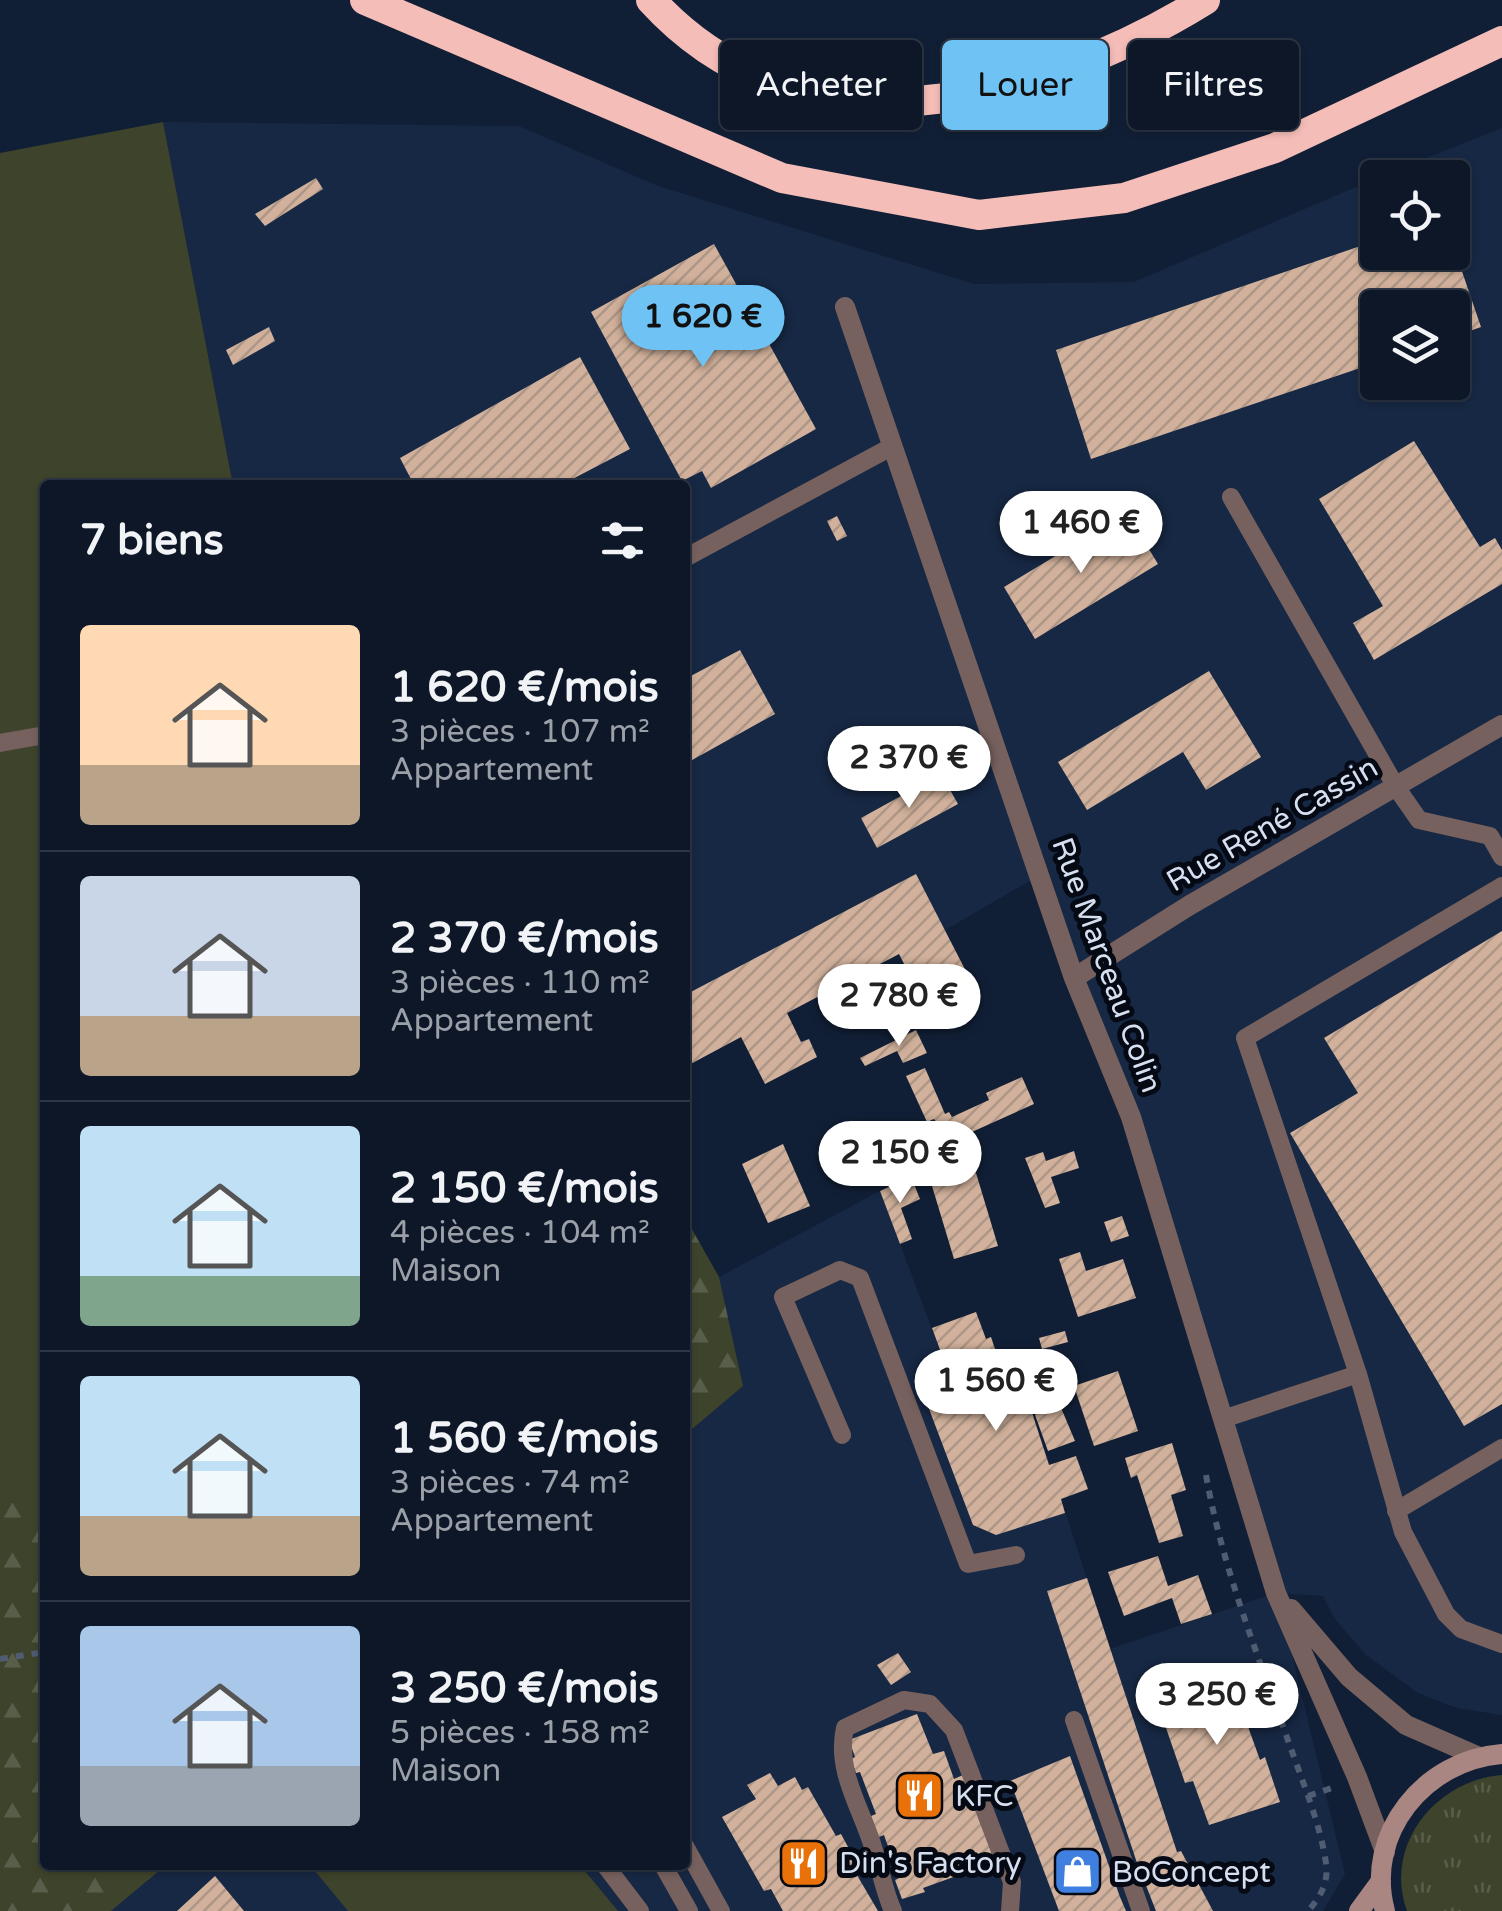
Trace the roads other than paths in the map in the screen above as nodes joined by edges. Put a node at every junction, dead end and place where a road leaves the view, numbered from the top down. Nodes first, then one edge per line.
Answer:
1 (365, 0) edge
2 (651, 0) edge
3 (1206, 0) edge
4 (1502, 42) edge
5 (845, 307) dead end
6 (893, 446) junction
7 (1231, 498) dead end
8 (690, 555) edge
9 (1502, 725) edge
10 (40, 736) edge
11 (0, 743) edge
12 (1396, 787) junction
13 (1502, 857) edge
14 (1502, 886) edge
15 (1074, 978) junction
16 (1358, 1374) junction
17 (1226, 1418) junction
18 (842, 1435) dead end
19 (1502, 1448) edge
20 (1396, 1511) junction
21 (1016, 1555) dead end
22 (1276, 1593) junction
23 (1502, 1644) edge
24 (1074, 1720) dead end
25 (1502, 1754) edge
26 (1479, 1757) junction
27 (1384, 1852) junction
28 (690, 1855) edge
29 (609, 1870) edge
30 (667, 1870) edge
31 (1381, 1881) junction
32 (640, 1911) edge
33 (688, 1911) edge
34 (721, 1911) edge
35 (893, 1911) edge
36 (1010, 1911) edge
37 (1142, 1911) edge
38 (1359, 1911) edge
39 (1384, 1911) edge

1 - 4 highway
2 - 3 highway
5 - 6 street, Rue Marceau Colin
6 - 8 lane
6 - 15 street, Rue Marceau Colin
7 - 12 lane
9 - 12 street, Rue René Cassin
10 - 11 lane
12 - 13 lane
12 - 15 street, Rue René Cassin
14 - 16 lane
15 - 17 street, Rue Marceau Colin
16 - 17 lane
16 - 20 lane
17 - 22 street, Rue Marceau Colin
18 - 21 lane
19 - 20 lane
20 - 23 lane
22 - 26 street, Rue Marceau Colin
22 - 27 street, Rue Marceau Colin
24 - 37 lane
25 - 26 main road
26 - 27 main road
27 - 31 main road
28 - 34 lane
29 - 32 lane
30 - 33 lane
31 - 38 main road
31 - 39 main road
35 - 36 lane

